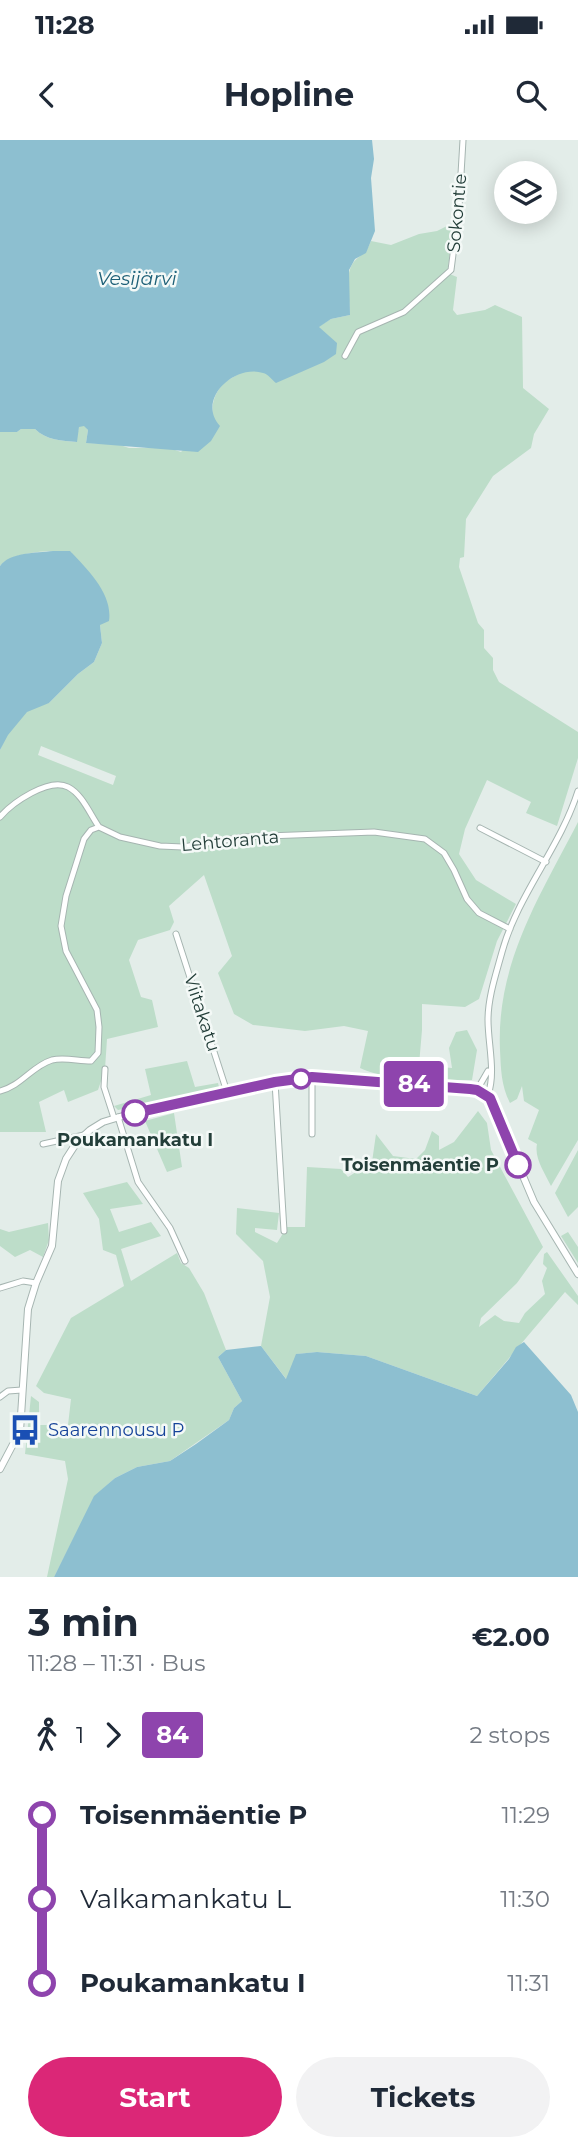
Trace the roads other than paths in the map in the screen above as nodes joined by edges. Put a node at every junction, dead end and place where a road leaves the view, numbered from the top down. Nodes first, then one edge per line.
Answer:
1 (463, 140) edge
2 (345, 356) dead end
3 (578, 791) edge
4 (0, 817) edge
5 (99, 827) junction
6 (480, 828) dead end
7 (545, 862) junction
8 (509, 929) junction
9 (176, 934) dead end
10 (490, 1068) junction
11 (105, 1069) dead end
12 (312, 1077) junction
13 (275, 1082) junction
14 (477, 1090) junction
15 (0, 1091) edge
16 (227, 1092) junction
17 (488, 1095) junction
18 (116, 1118) junction
19 (312, 1134) dead end
20 (84, 1135) junction
21 (43, 1144) dead end
22 (284, 1231) dead end
23 (185, 1261) dead end
24 (578, 1274) edge
25 (36, 1283) junction
26 (0, 1289) edge
27 (22, 1390) junction
28 (0, 1397) edge
29 (0, 1469) edge

1 - 2 street, Sokontie
3 - 7 street
4 - 5 street
5 - 8 street, Lehtoranta
5 - 15 street
6 - 7 street
7 - 8 street
8 - 10 street
9 - 16 street, Viitakatu
10 - 14 street
10 - 17 street
11 - 18 street
12 - 13 street
12 - 14 street
12 - 19 street
13 - 16 street
13 - 22 street
14 - 17 street
16 - 18 street
17 - 24 street
18 - 20 street
18 - 23 street
20 - 21 street
20 - 25 street
25 - 26 street
25 - 27 street
27 - 28 street
27 - 29 street

